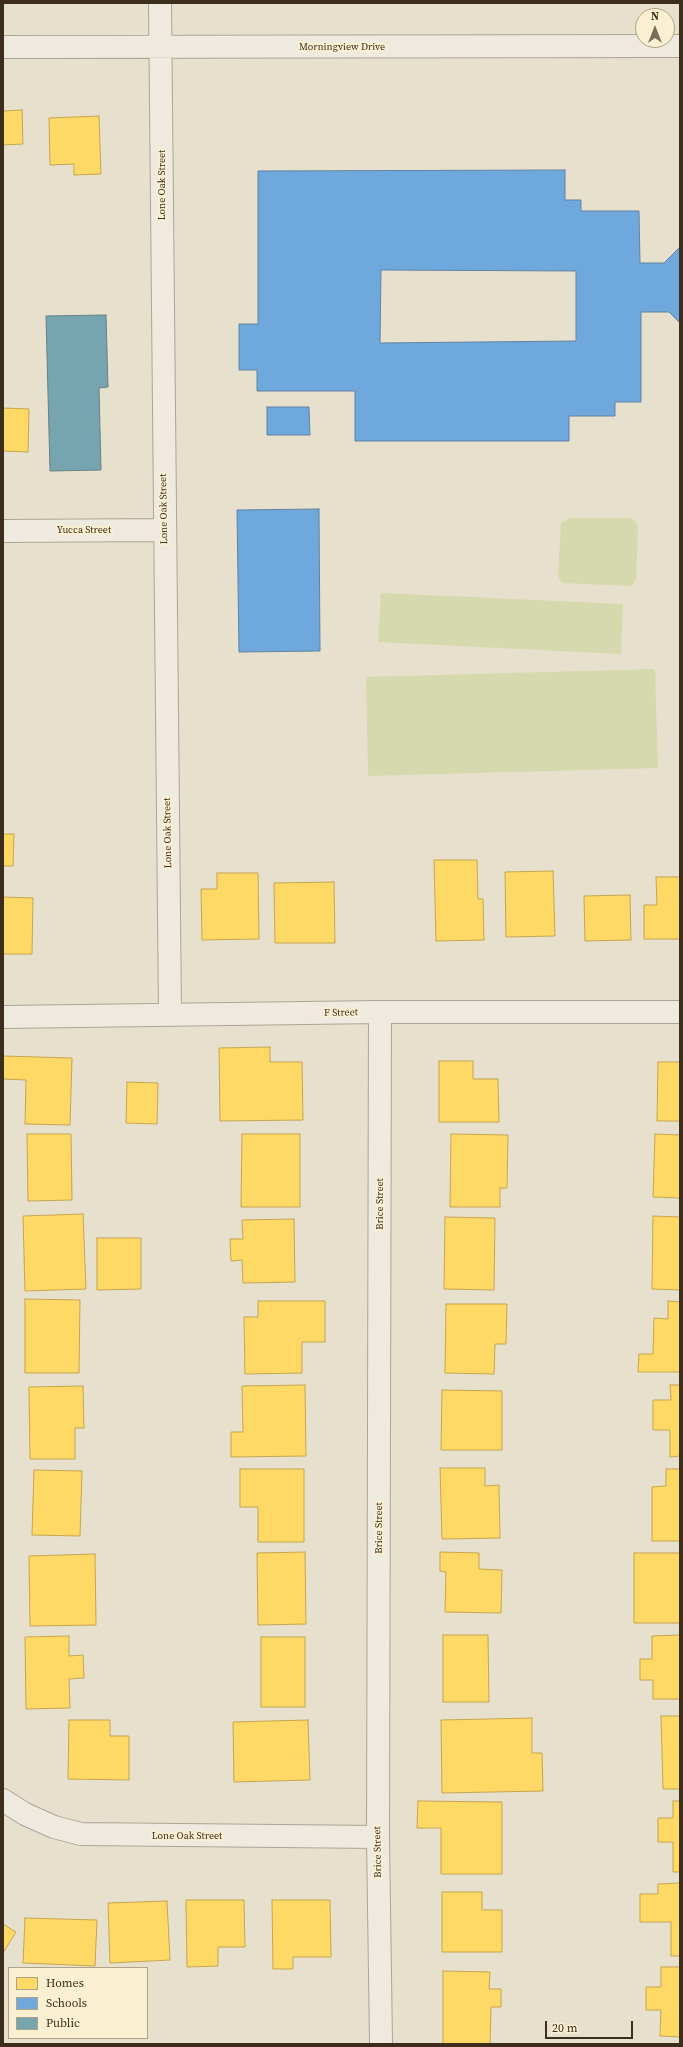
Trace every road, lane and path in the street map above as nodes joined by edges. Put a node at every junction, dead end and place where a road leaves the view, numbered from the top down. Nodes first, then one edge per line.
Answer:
1 (160, 3) edge
2 (680, 46) edge
3 (160, 47) junction
4 (3, 48) edge
5 (3, 530) edge
6 (164, 530) junction
7 (380, 1012) junction
8 (680, 1012) edge
9 (170, 1015) junction
10 (3, 1017) edge
11 (3, 1800) edge
12 (378, 1837) junction
13 (381, 2044) edge

1 - 3 street, Lone Oak Street
2 - 3 street, Morningview Drive
3 - 4 street, Morningview Drive
3 - 6 street, Lone Oak Street
5 - 6 street, Yucca Street
6 - 9 street, Lone Oak Street
7 - 8 street, F Street
7 - 9 street, F Street
7 - 12 street, Brice Street
9 - 10 street, F Street
11 - 12 street, Lone Oak Street
12 - 13 street, Brice Street

